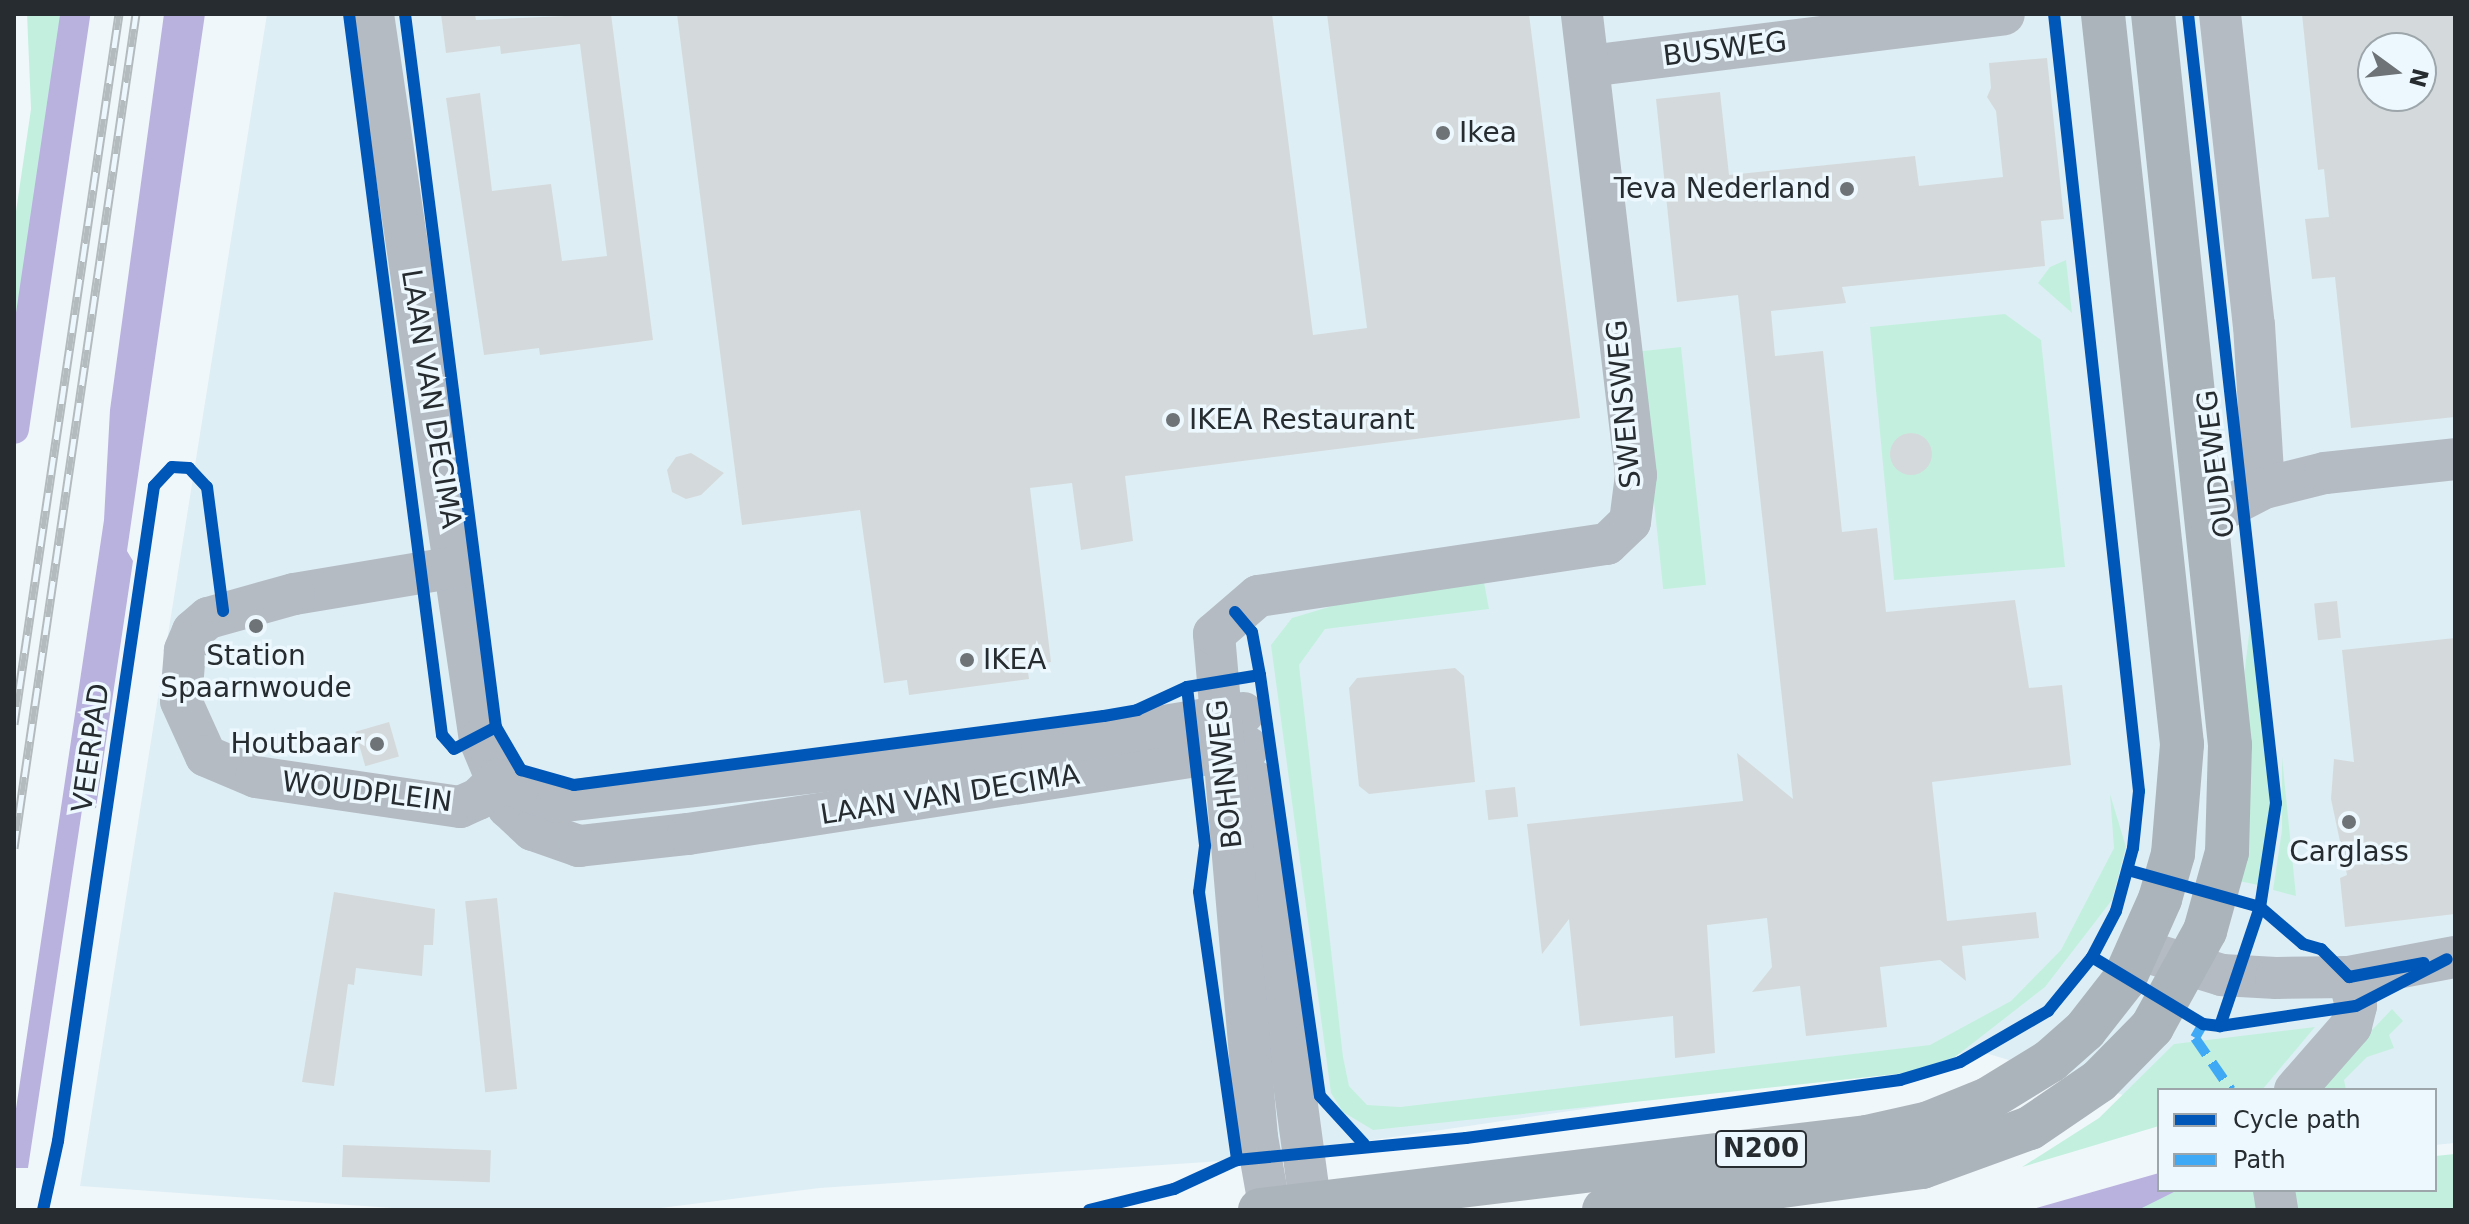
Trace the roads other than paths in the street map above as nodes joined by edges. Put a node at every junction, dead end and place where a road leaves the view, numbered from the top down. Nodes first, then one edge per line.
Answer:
1 (373, 14) edge
2 (1582, 14) edge
3 (2103, 14) edge
4 (2153, 14) edge
5 (2220, 14) edge
6 (1996, 15) edge
7 (1589, 66) junction
8 (2455, 459) edge
9 (2263, 473) junction
10 (2206, 518) junction
11 (456, 567) junction
12 (1235, 612) joint
13 (1233, 732) junction
14 (1145, 765) junction
15 (498, 780) junction
16 (1228, 809) junction
17 (2140, 950) junction
18 (2455, 957) edge
19 (2189, 966) junction
20 (2349, 977) junction
21 (2297, 1088) edge
22 (1285, 1208) edge
23 (1604, 1210) edge

1 - 11 street, LAAN VAN DECIMA
2 - 7 street, SWENSWEG
3 - 17 main road, N200
4 - 10 main road, OUDEWEG / N200
5 - 9 street, OUDEWEG
6 - 7 street, BUSWEG
7 - 12 street, SWENSWEG
8 - 9 street
9 - 10 street
10 - 19 main road, OUDEWEG / N200
11 - 15 street, LAAN VAN DECIMA
11 - 15 street, WOUDPLEIN
12 - 13 street, BOHNWEG
13 - 14 street, LAAN VAN DECIMA
13 - 15 street, LAAN VAN DECIMA
13 - 16 street, BOHNWEG
13 - 22 street, BOHNWEG
14 - 15 street, LAAN VAN DECIMA
14 - 16 street, LAAN VAN DECIMA
16 - 22 street, BOHNWEG
17 - 19 street
17 - 22 main road, N200
18 - 20 street
19 - 20 street
19 - 23 main road, N200
20 - 21 street

